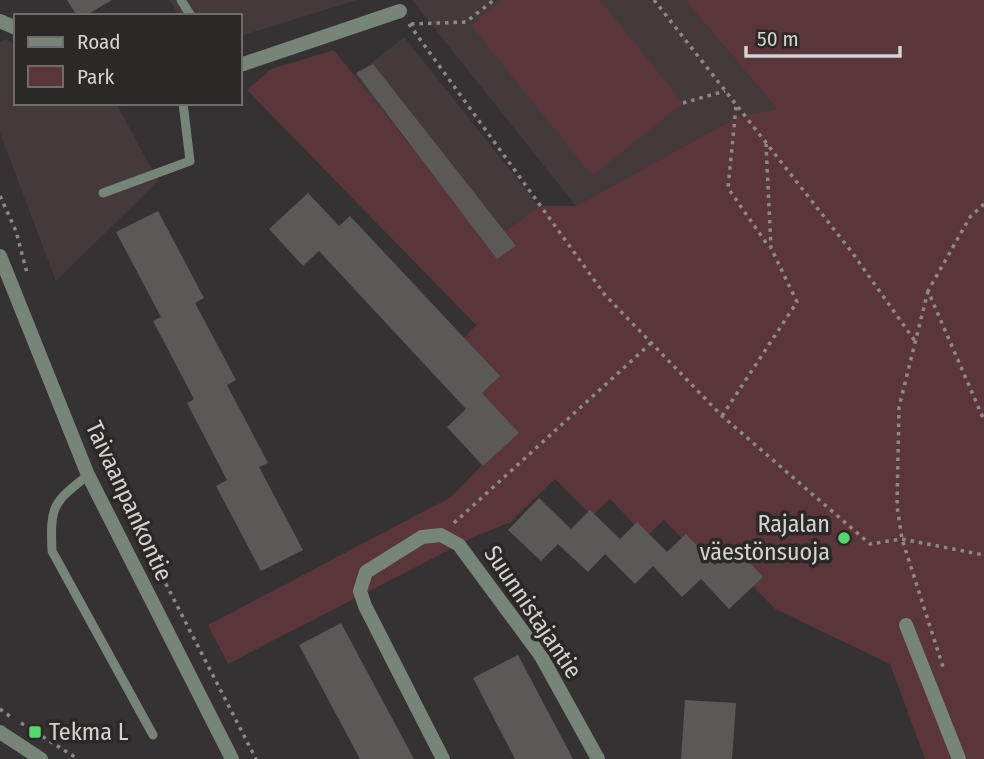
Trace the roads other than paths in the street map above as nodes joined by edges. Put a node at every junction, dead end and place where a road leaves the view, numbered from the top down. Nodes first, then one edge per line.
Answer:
1 (400, 11) road end
2 (242, 64) edge
3 (183, 105) edge
4 (103, 193) dead end
5 (0, 256) edge
6 (88, 475) junction
7 (906, 625) dead end
8 (0, 732) edge
9 (153, 735) dead end
10 (41, 759) edge
11 (232, 759) edge
12 (443, 759) edge
13 (597, 759) edge
14 (959, 759) edge

1 - 2 street
3 - 4 lane
5 - 6 street, Taivaanpankontie
6 - 9 lane
6 - 11 street, Taivaanpankontie
7 - 14 street
8 - 10 street
12 - 13 street, Suunnistajantie

